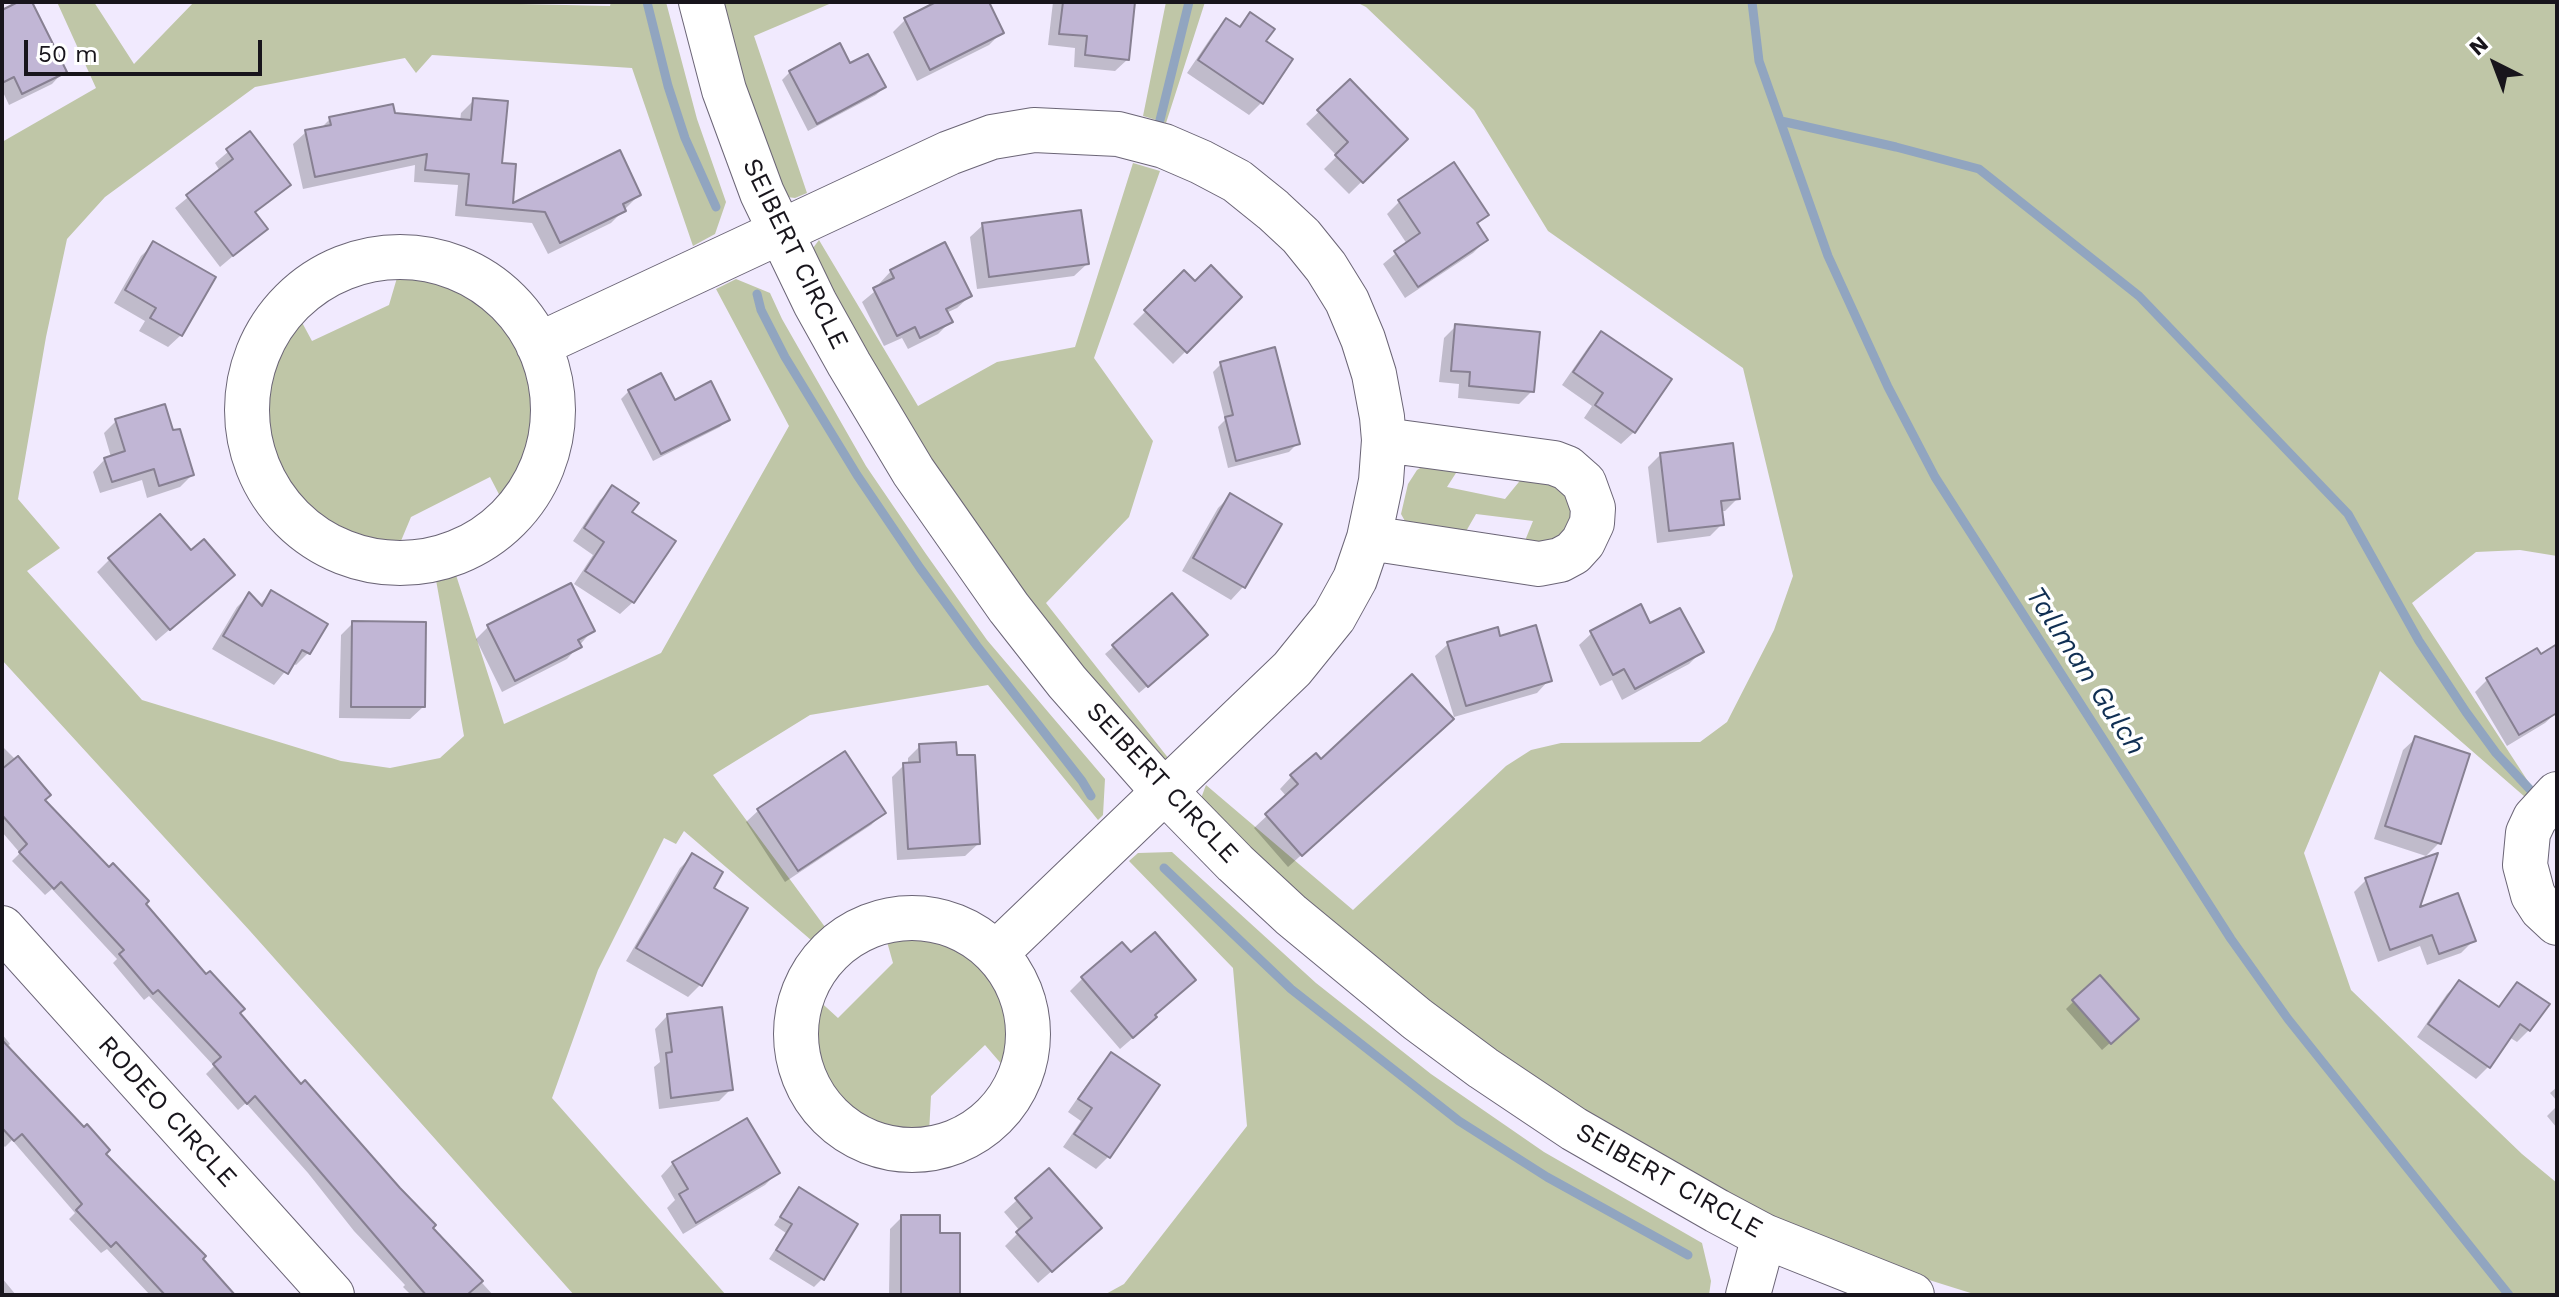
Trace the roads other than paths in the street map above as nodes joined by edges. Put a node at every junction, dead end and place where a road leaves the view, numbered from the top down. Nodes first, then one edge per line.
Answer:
1 (701, 2) edge
2 (780, 231) junction
3 (538, 345) junction
4 (1384, 440) junction
5 (1369, 538) junction
6 (1164, 791) junction
7 (2557, 794) edge
8 (2557, 923) edge
9 (2, 928) edge
10 (996, 953) junction
11 (1764, 1236) junction
12 (332, 1295) edge
13 (1748, 1295) edge
14 (1912, 1295) edge

1 - 2 street, SEIBERT CIRCLE
2 - 3 street
2 - 4 street
2 - 6 street, SEIBERT CIRCLE
3 - 3 street
4 - 5 street
4 - 5 street
5 - 6 street
6 - 10 street
6 - 11 street, SEIBERT CIRCLE
7 - 8 street
9 - 12 street, RODEO CIRCLE
10 - 10 street
11 - 13 street
11 - 14 street, SEIBERT CIRCLE

